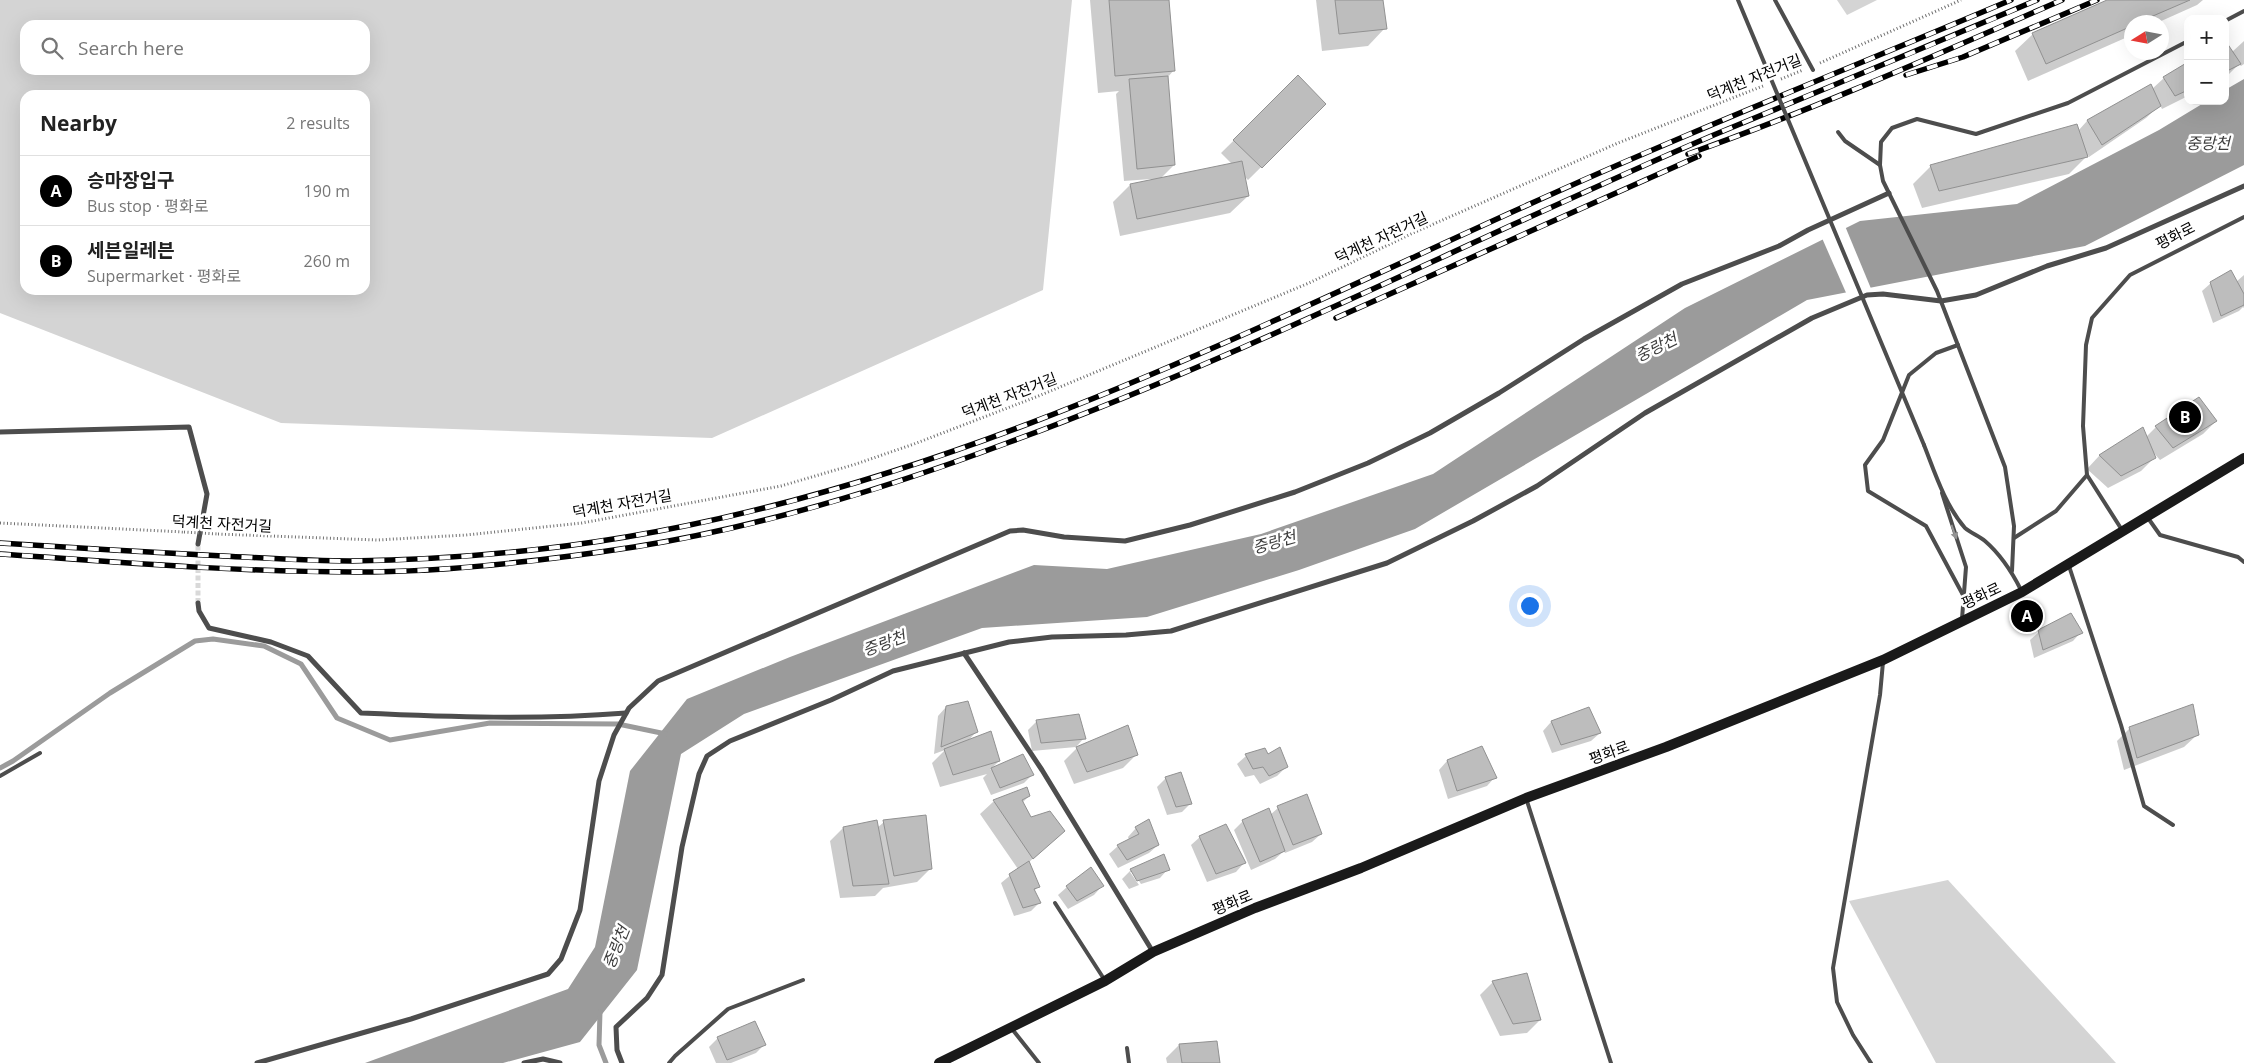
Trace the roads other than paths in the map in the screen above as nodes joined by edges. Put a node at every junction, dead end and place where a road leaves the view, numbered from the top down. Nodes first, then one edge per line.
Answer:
1 (1738, 0) edge
2 (1775, 0) edge
3 (2244, 11) edge
4 (2229, 19) edge
5 (2184, 43) edge
6 (1812, 68) road end
7 (1838, 132) dead end
8 (1880, 165) junction
9 (2244, 186) edge
10 (1889, 193) junction
11 (2244, 217) edge
12 (1941, 301) junction
13 (1958, 345) junction
14 (0, 432) edge
15 (2244, 458) edge
16 (2087, 475) junction
17 (1940, 486) junction
18 (2146, 516) junction
19 (2123, 532) junction
20 (2014, 538) junction
21 (198, 544) tunnel mouth
22 (2244, 562) edge
23 (2069, 566) junction
24 (2012, 571) junction
25 (2022, 592) junction
26 (1963, 594) junction
27 (198, 603) tunnel mouth
28 (1962, 621) junction
29 (964, 653) junction
30 (1883, 660) junction
31 (626, 713) junction
32 (40, 753) dead end
33 (0, 776) edge
34 (1526, 798) junction
35 (2173, 825) dead end
36 (1055, 903) dead end
37 (1153, 952) junction
38 (803, 980) dead end
39 (1106, 981) junction
40 (1011, 1028) junction
41 (1127, 1048) dead end
42 (257, 1063) edge
43 (524, 1063) edge
44 (560, 1063) edge
45 (622, 1063) edge
46 (669, 1063) edge
47 (939, 1063) edge
48 (1039, 1063) edge
49 (1129, 1063) edge
50 (1611, 1063) edge
51 (1871, 1063) edge

1 - 17 lane, bridge
2 - 6 lane
3 - 4 lane
5 - 8 lane
7 - 8 lane
8 - 10 lane
9 - 12 street
10 - 12 lane
10 - 31 street
11 - 16 lane, 평화로
12 - 13 lane
12 - 29 street
13 - 20 lane
13 - 26 lane
14 - 21 street
15 - 18 main road, 평화로
16 - 19 lane, 평화로
16 - 20 lane
17 - 24 lane
17 -> 26 lane
18 - 19 main road, 평화로
18 - 22 lane
19 - 23 main road, 평화로
20 - 24 lane
23 - 25 main road, 평화로
23 - 35 lane
24 - 25 lane
25 - 28 main road, 평화로
26 - 28 lane
27 - 31 street
28 - 30 main road, 평화로
29 - 37 street
29 - 45 street
30 - 34 main road, 평화로
30 - 51 lane
31 - 42 street
32 - 33 lane
34 - 37 main road, 평화로
34 - 50 lane
36 - 39 lane
37 - 39 main road, 평화로
38 - 46 lane
39 - 40 main road, 평화로
40 - 47 main road, 평화로
40 - 48 lane
41 - 49 lane
43 - 44 street

